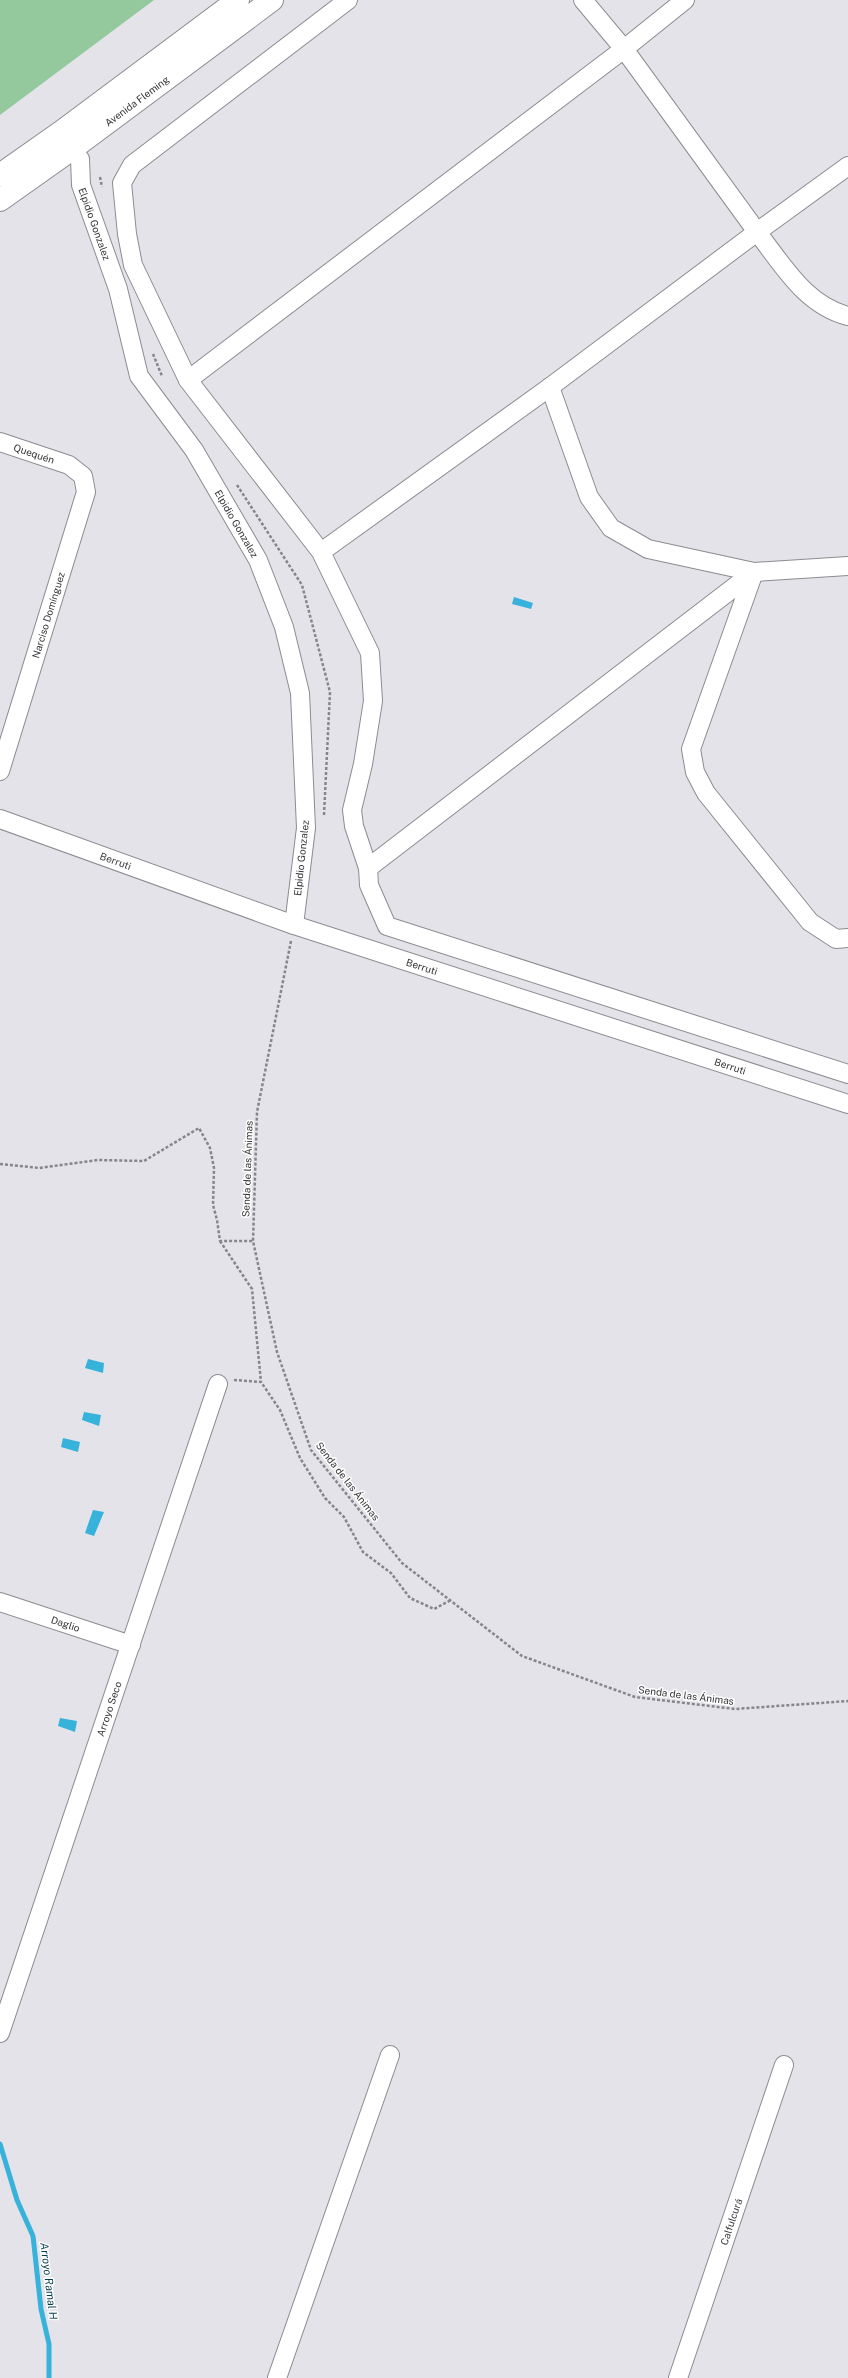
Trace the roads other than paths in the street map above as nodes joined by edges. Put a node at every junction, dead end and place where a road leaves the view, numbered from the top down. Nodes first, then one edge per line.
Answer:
1 (238, 0) edge
2 (272, 0) edge
3 (348, 0) edge
4 (583, 0) edge
5 (685, 0) edge
6 (624, 49) junction
7 (72, 149) junction
8 (848, 166) edge
9 (0, 175) edge
10 (0, 200) edge
11 (757, 232) junction
12 (848, 316) edge
13 (188, 380) junction
14 (550, 388) junction
15 (0, 442) edge
16 (69, 465) joint
17 (321, 552) junction
18 (848, 566) edge
19 (754, 572) junction
20 (0, 771) edge
21 (0, 819) edge
22 (368, 868) junction
23 (294, 925) junction
24 (848, 938) edge
25 (848, 1074) edge
26 (848, 1104) edge
27 (218, 1384) road end
28 (0, 1602) edge
29 (131, 1645) junction
30 (7, 1986) edge
31 (0, 2033) edge
32 (390, 2055) dead end
33 (784, 2065) dead end
34 (277, 2378) edge
35 (678, 2378) edge

1 - 9 main road, Avenida Fleming
2 - 7 main road, Avenida Fleming
3 - 13 street
4 - 6 street
5 - 6 street
6 - 11 street
6 - 13 street
7 - 10 main road, Avenida Fleming
7 - 23 street, Elpidio Gonzalez
8 - 11 street
11 - 12 street
11 - 14 street
13 - 17 street
14 - 17 street
14 - 19 street
15 - 16 street, Quequén
16 - 20 street, Narciso Domínguez
17 - 22 street
18 - 19 street
19 - 22 street
19 - 24 street
21 - 23 street, Berruti
22 - 25 street
23 - 26 street, Berruti
27 - 29 street, Arroyo Seco
28 - 29 street, Daglio
29 - 30 street, Arroyo Seco
30 - 31 street, Arroyo Seco
32 - 34 street
33 - 35 street, Calfulcurá

